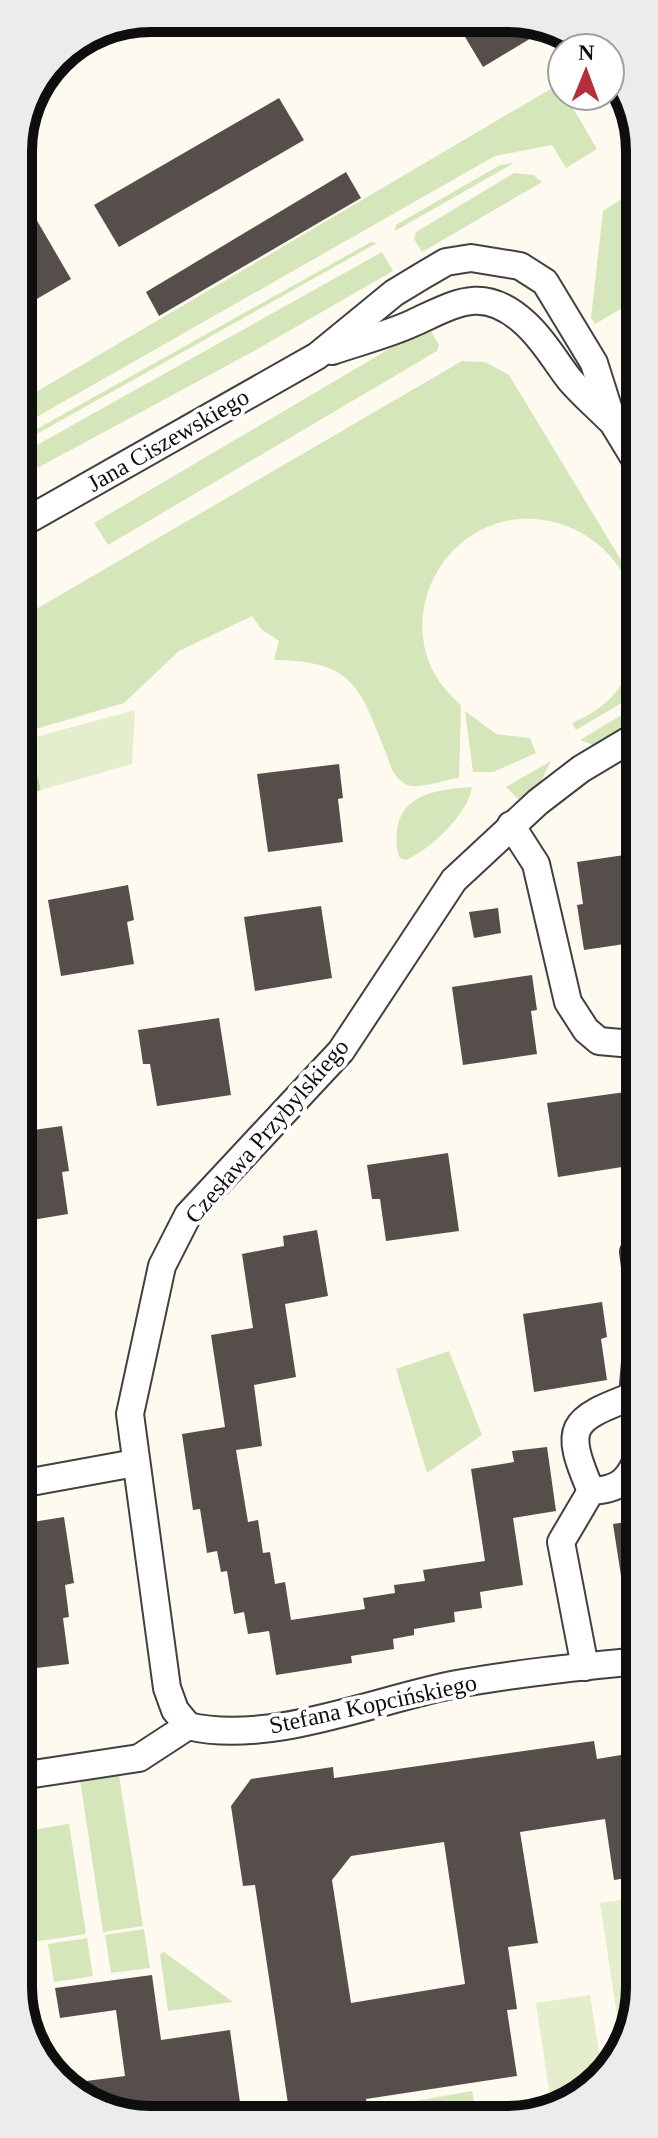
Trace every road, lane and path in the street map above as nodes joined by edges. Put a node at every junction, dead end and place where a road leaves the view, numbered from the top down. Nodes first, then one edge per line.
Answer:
1 (317, 356) junction
2 (613, 423) junction
3 (626, 444) edge
4 (32, 518) edge
5 (626, 742) edge
6 (511, 825) junction
7 (626, 1042) edge
8 (626, 1406) edge
9 (135, 1463) junction
10 (626, 1480) edge
11 (32, 1482) edge
12 (591, 1491) junction
13 (626, 1662) edge
14 (585, 1667) junction
15 (188, 1726) junction
16 (32, 1774) edge

1 - 2 street, Jana Ciszewskiego
1 - 2 street, Jana Ciszewskiego
1 - 4 street, Jana Ciszewskiego
2 - 3 street
5 - 6 street, Czesława Przybylskiego
6 - 7 street
6 - 9 street, Czesława Przybylskiego
8 - 12 street
9 - 11 street
9 - 15 street, Czesława Przybylskiego
10 - 12 street
12 - 14 street
13 - 14 street, Stefana Kopcińskiego
14 - 15 street, Stefana Kopcińskiego
15 - 16 street

